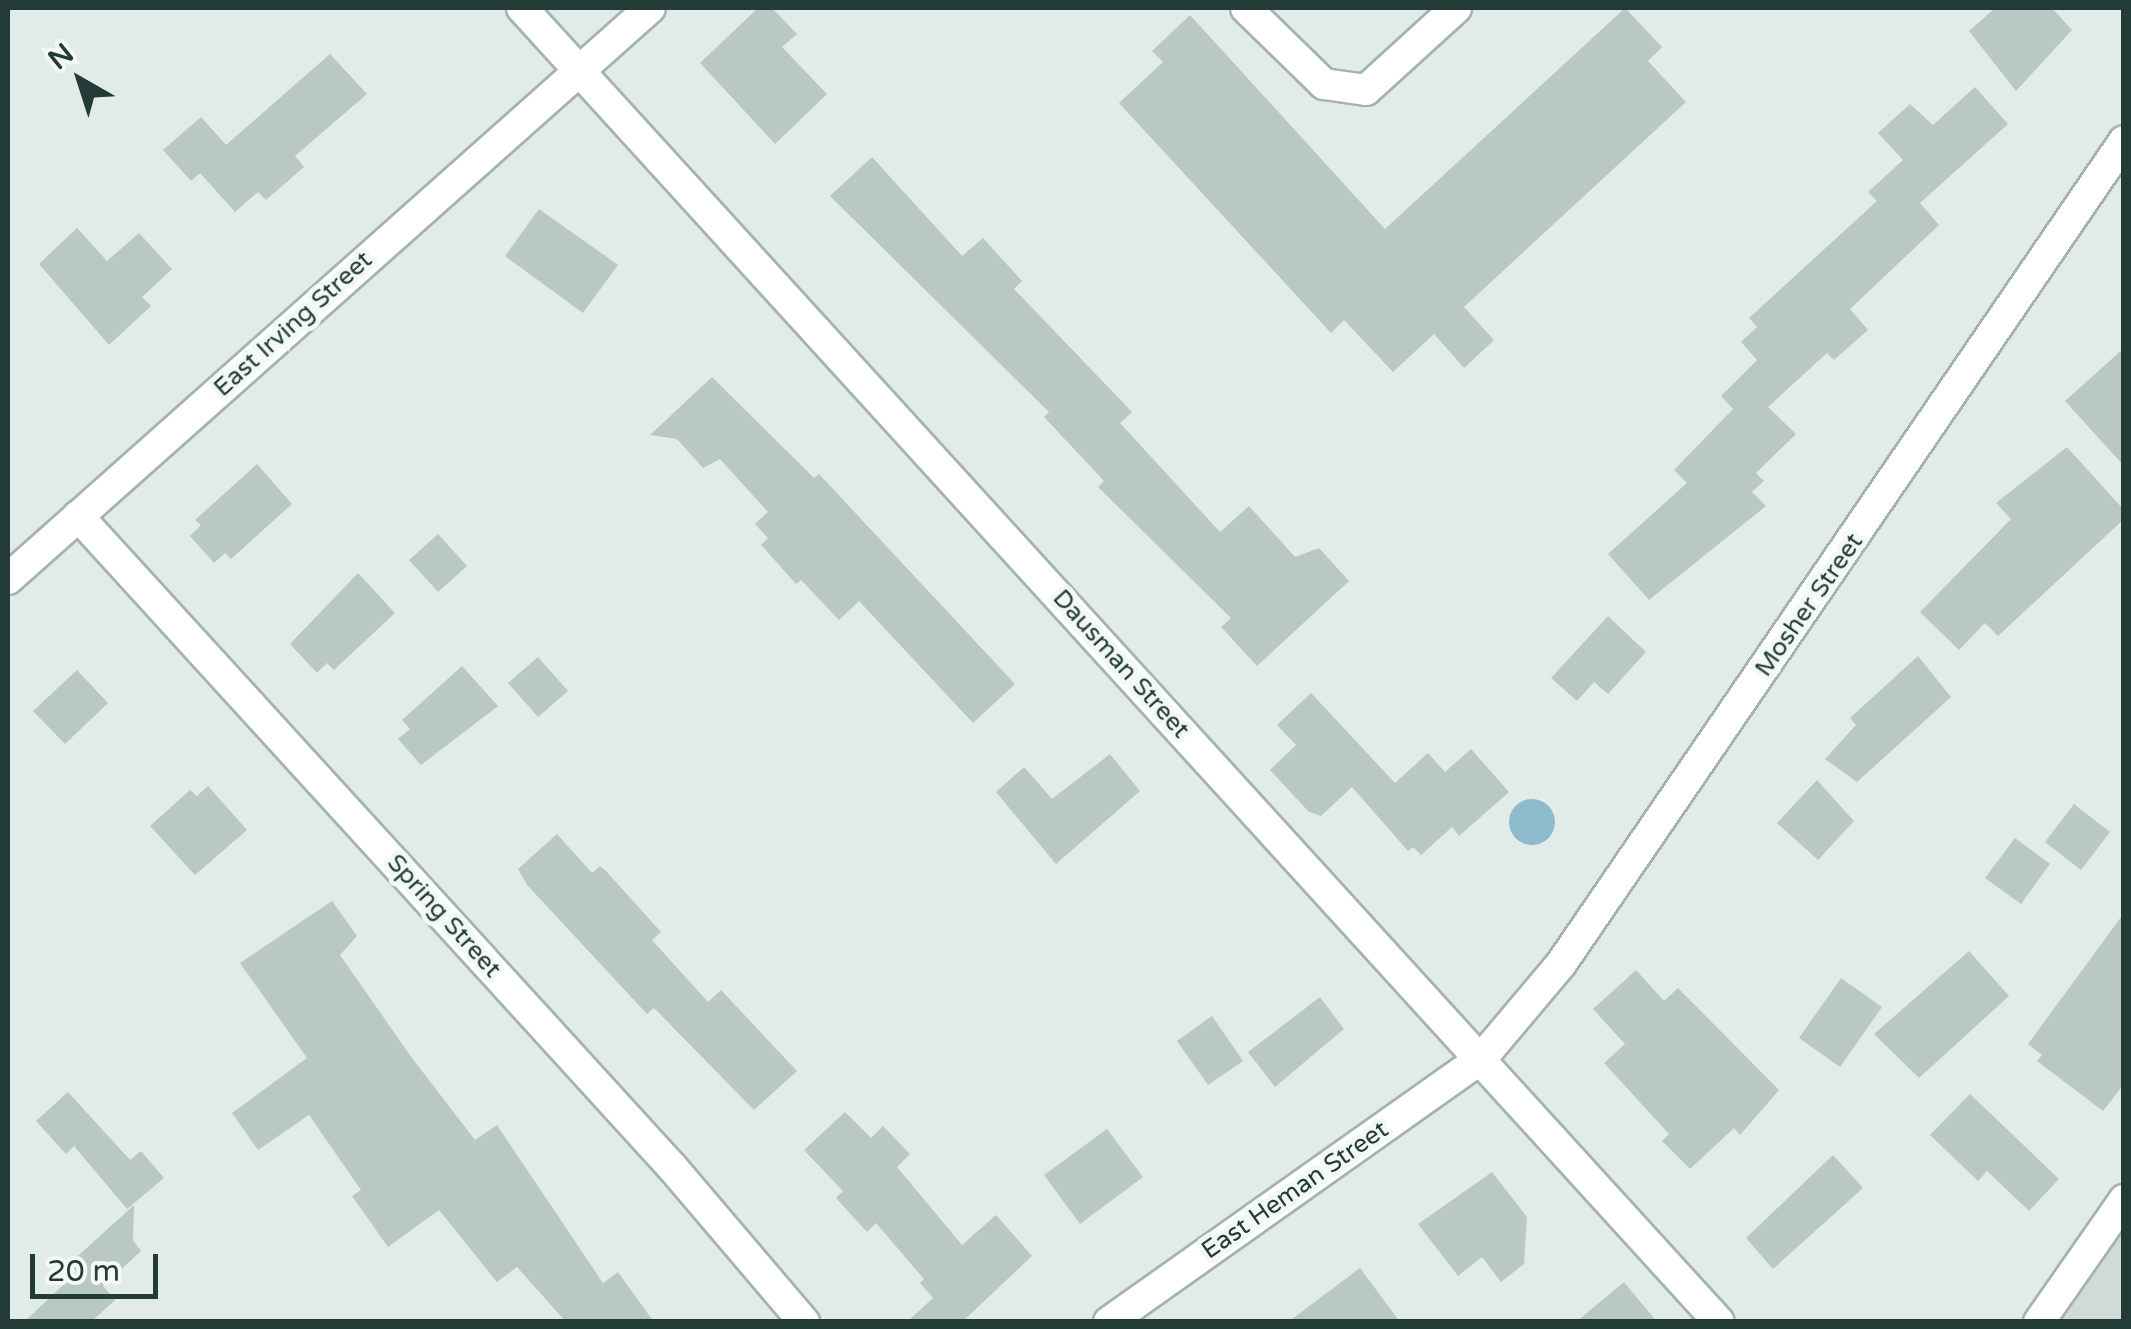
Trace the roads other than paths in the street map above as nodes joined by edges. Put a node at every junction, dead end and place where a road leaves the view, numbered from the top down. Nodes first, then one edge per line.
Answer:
1 (522, 8) edge
2 (650, 8) edge
3 (1456, 8) edge
4 (1261, 12) edge
5 (579, 70) junction
6 (2124, 141) edge
7 (78, 516) junction
8 (8, 580) edge
9 (1480, 1059) junction
10 (2124, 1200) edge
11 (804, 1322) edge
12 (1109, 1322) edge
13 (1719, 1322) edge
14 (2038, 1322) edge

1 - 5 street, Dausman Street
2 - 5 street, East Irving Street
3 - 4 street
5 - 7 street, East Irving Street
5 - 9 street, Dausman Street
6 - 9 street, Mosher Street
7 - 8 street, East Irving Street
7 - 11 street, Spring Street
9 - 12 street, East Heman Street
9 - 13 street, Dausman Street
10 - 14 street

